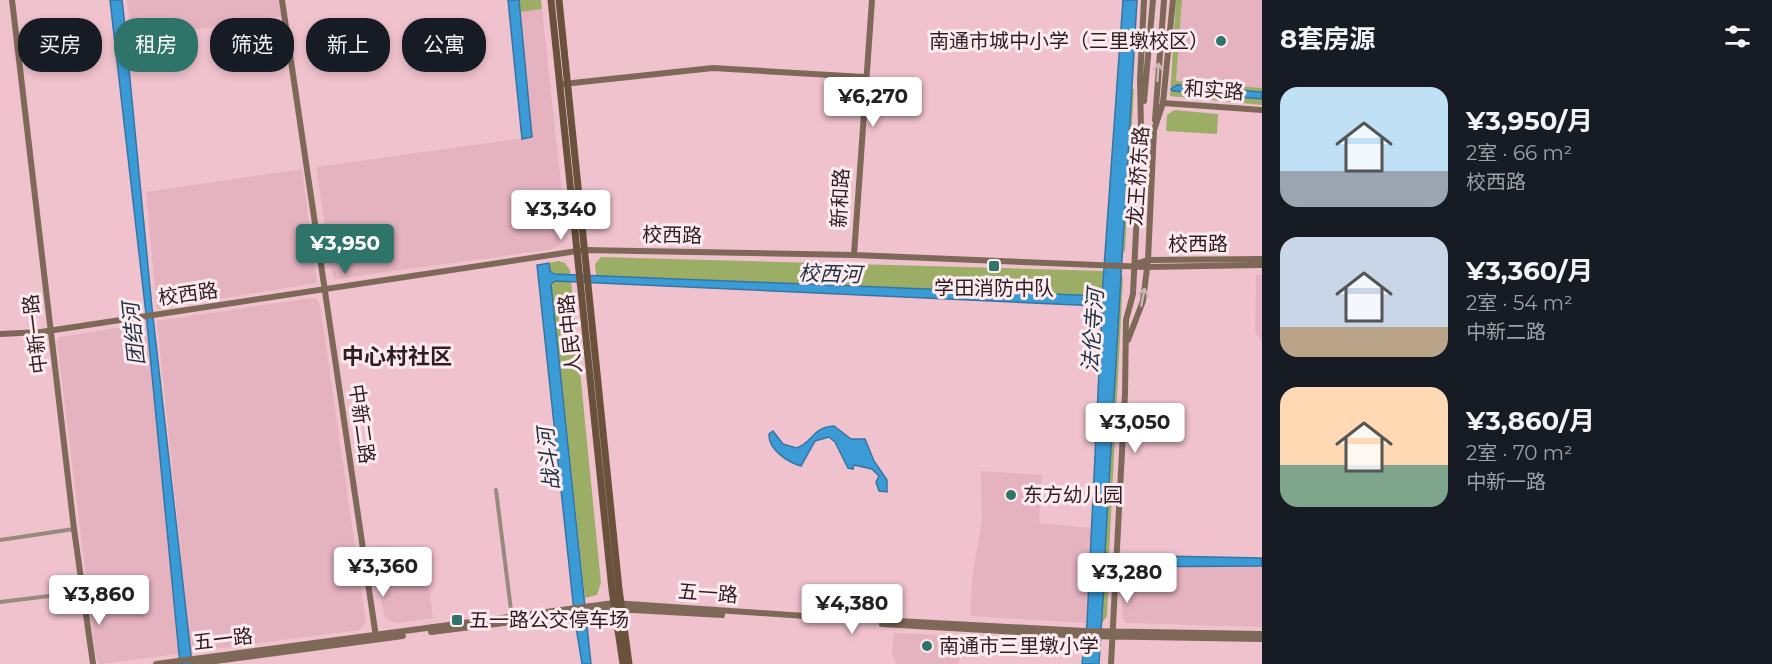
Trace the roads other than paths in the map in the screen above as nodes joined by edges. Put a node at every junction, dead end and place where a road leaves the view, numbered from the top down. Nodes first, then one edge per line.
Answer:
1 (12, 0) edge
2 (282, 0) edge
3 (551, 0) edge
4 (559, 0) edge
5 (872, 0) edge
6 (1144, 0) edge
7 (1153, 0) edge
8 (1164, 0) edge
9 (1173, 0) edge
10 (864, 77) junction
11 (564, 83) junction
12 (1163, 103) junction
13 (1262, 110) edge
14 (1142, 128) junction
15 (1154, 130) junction
16 (581, 250) junction
17 (854, 255) junction
18 (1262, 259) edge
19 (1147, 263) junction
20 (1134, 264) junction
21 (1262, 265) edge
22 (325, 290) junction
23 (51, 330) junction
24 (0, 334) edge
25 (1126, 352) junction
26 (496, 490) dead end
27 (74, 529) junction
28 (0, 540) edge
29 (82, 592) junction
30 (0, 602) edge
31 (618, 606) junction
32 (573, 611) junction
33 (513, 622) junction
34 (1262, 633) edge
35 (1113, 634) junction
36 (376, 638) junction
37 (1262, 639) edge
38 (194, 662) edge
39 (93, 664) edge
40 (156, 664) edge
41 (623, 664) edge
42 (629, 664) edge
43 (1111, 664) edge

1 - 23 street, 中新一路
2 - 22 street, 中新二路
3 - 11 main road, 人民中路
4 - 11 main road, 人民中路
5 - 10 street, 新和路
6 - 14 street, 龙王桥东路
7 - 14 street
15 -> 8 street
9 - 12 street, 龙王桥东路
10 - 11 street
10 - 17 street, 新和路
11 - 16 main road, 人民中路
12 - 13 street, 和实路
12 - 15 street, 龙王桥东路
14 - 20 street, 龙王桥东路
15 - 19 street, 龙王桥东路
16 - 17 street, 校西路
16 - 22 street, 校西路
16 - 31 main road, 人民中路
17 - 20 street, 校西路
18 - 19 street, 校西路
19 - 20 street, 校西路
19 - 21 street, 校西路
25 -> 19 street, 龙王桥东路
20 - 25 street, 龙王桥东路
22 - 23 street, 校西路
22 - 36 street, 中新二路
23 - 24 street, 校西路
23 - 27 street, 中新一路
25 - 35 street, 龙王桥东路
26 - 33 street
27 - 28 street
27 - 29 street, 中新一路
29 - 30 street
29 - 39 street, 中新一路
31 - 32 street, 五一路
31 - 35 street, 五一路
31 - 41 main road, 人民中路
31 - 42 main road, 人民中路
32 - 33 street, 五一路
32 - 36 street, 五一路
33 - 36 street, 五一路
34 - 35 street, 五一路
35 - 37 street, 五一路
35 - 43 street, 龙王桥东路
36 - 38 street, 五一路
38 - 40 street, 五一路

